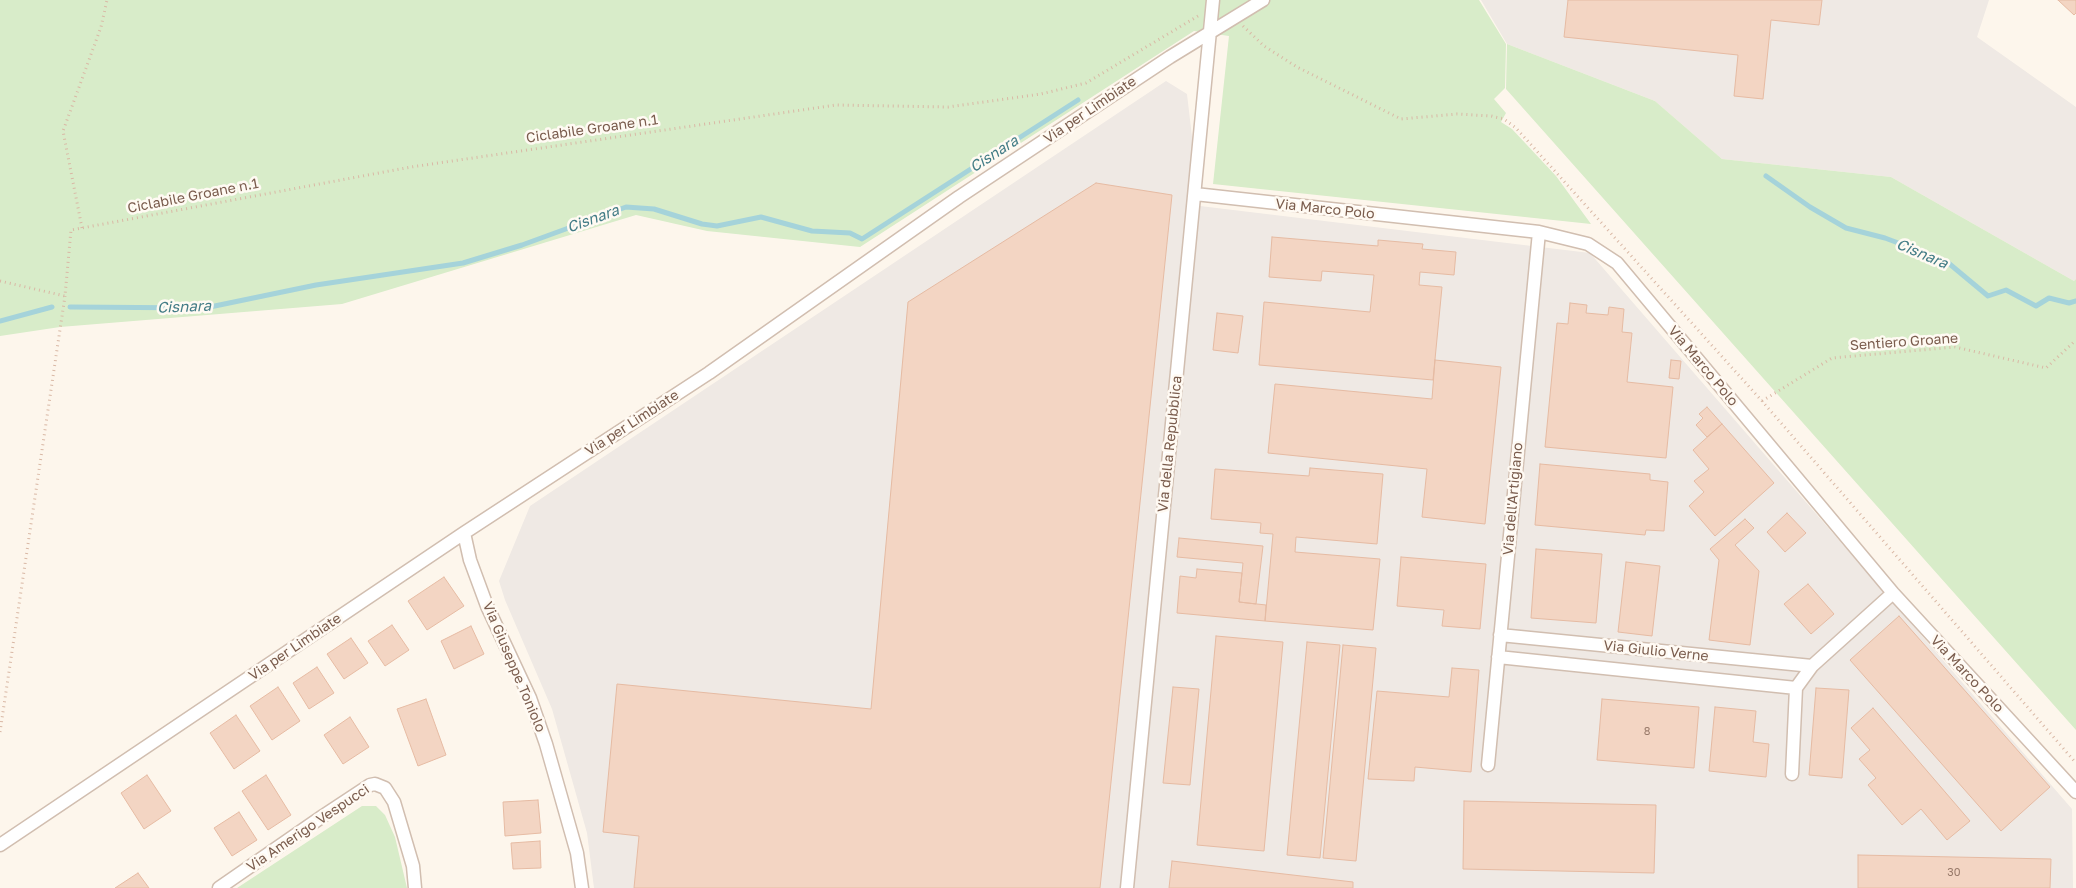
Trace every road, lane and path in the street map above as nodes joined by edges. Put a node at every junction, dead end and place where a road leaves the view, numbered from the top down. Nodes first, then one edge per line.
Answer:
1 (107, 0) edge
2 (1263, 0) edge
3 (1213, 4) edge
4 (1209, 33) junction
5 (1195, 194) junction
6 (82, 228) junction
7 (1539, 232) junction
8 (0, 281) edge
9 (65, 296) junction
10 (2076, 340) edge
11 (1762, 401) dead end
12 (464, 533) junction
13 (1892, 593) junction
14 (1500, 636) junction
15 (1498, 657) junction
16 (1812, 666) junction
17 (1796, 688) junction
18 (0, 732) edge
19 (1488, 765) dead end
20 (1792, 774) dead end
21 (2076, 792) edge
22 (0, 845) edge
23 (219, 888) edge
24 (415, 888) edge
25 (582, 888) edge
26 (1127, 888) edge

1 - 6 path
2 - 4 street, Via per Limbiate
3 - 4 street, Via della Repubblica
3 - 6 path, Ciclabile Groane n.1
4 - 5 street, Via della Repubblica
4 - 12 street, Via per Limbiate
5 - 7 street, Via Marco Polo
5 - 26 street, Via della Repubblica
6 - 9 path
7 - 13 street, Via Marco Polo
7 - 14 street, Via dell'Artigiano
8 - 9 path
9 - 18 path
10 - 11 path, Sentiero Groane
12 - 22 street, Via per Limbiate
12 - 25 street, Via Giuseppe Toniolo
13 - 16 street
13 - 21 street, Via Marco Polo
14 - 15 street, Via dell'Artigiano
14 - 16 street, Via Giulio Verne
15 - 17 street, Via Giulio Verne
15 - 19 street, Via dell'Artigiano
16 - 17 street
17 - 20 street
23 - 24 street, Via Amerigo Vespucci

